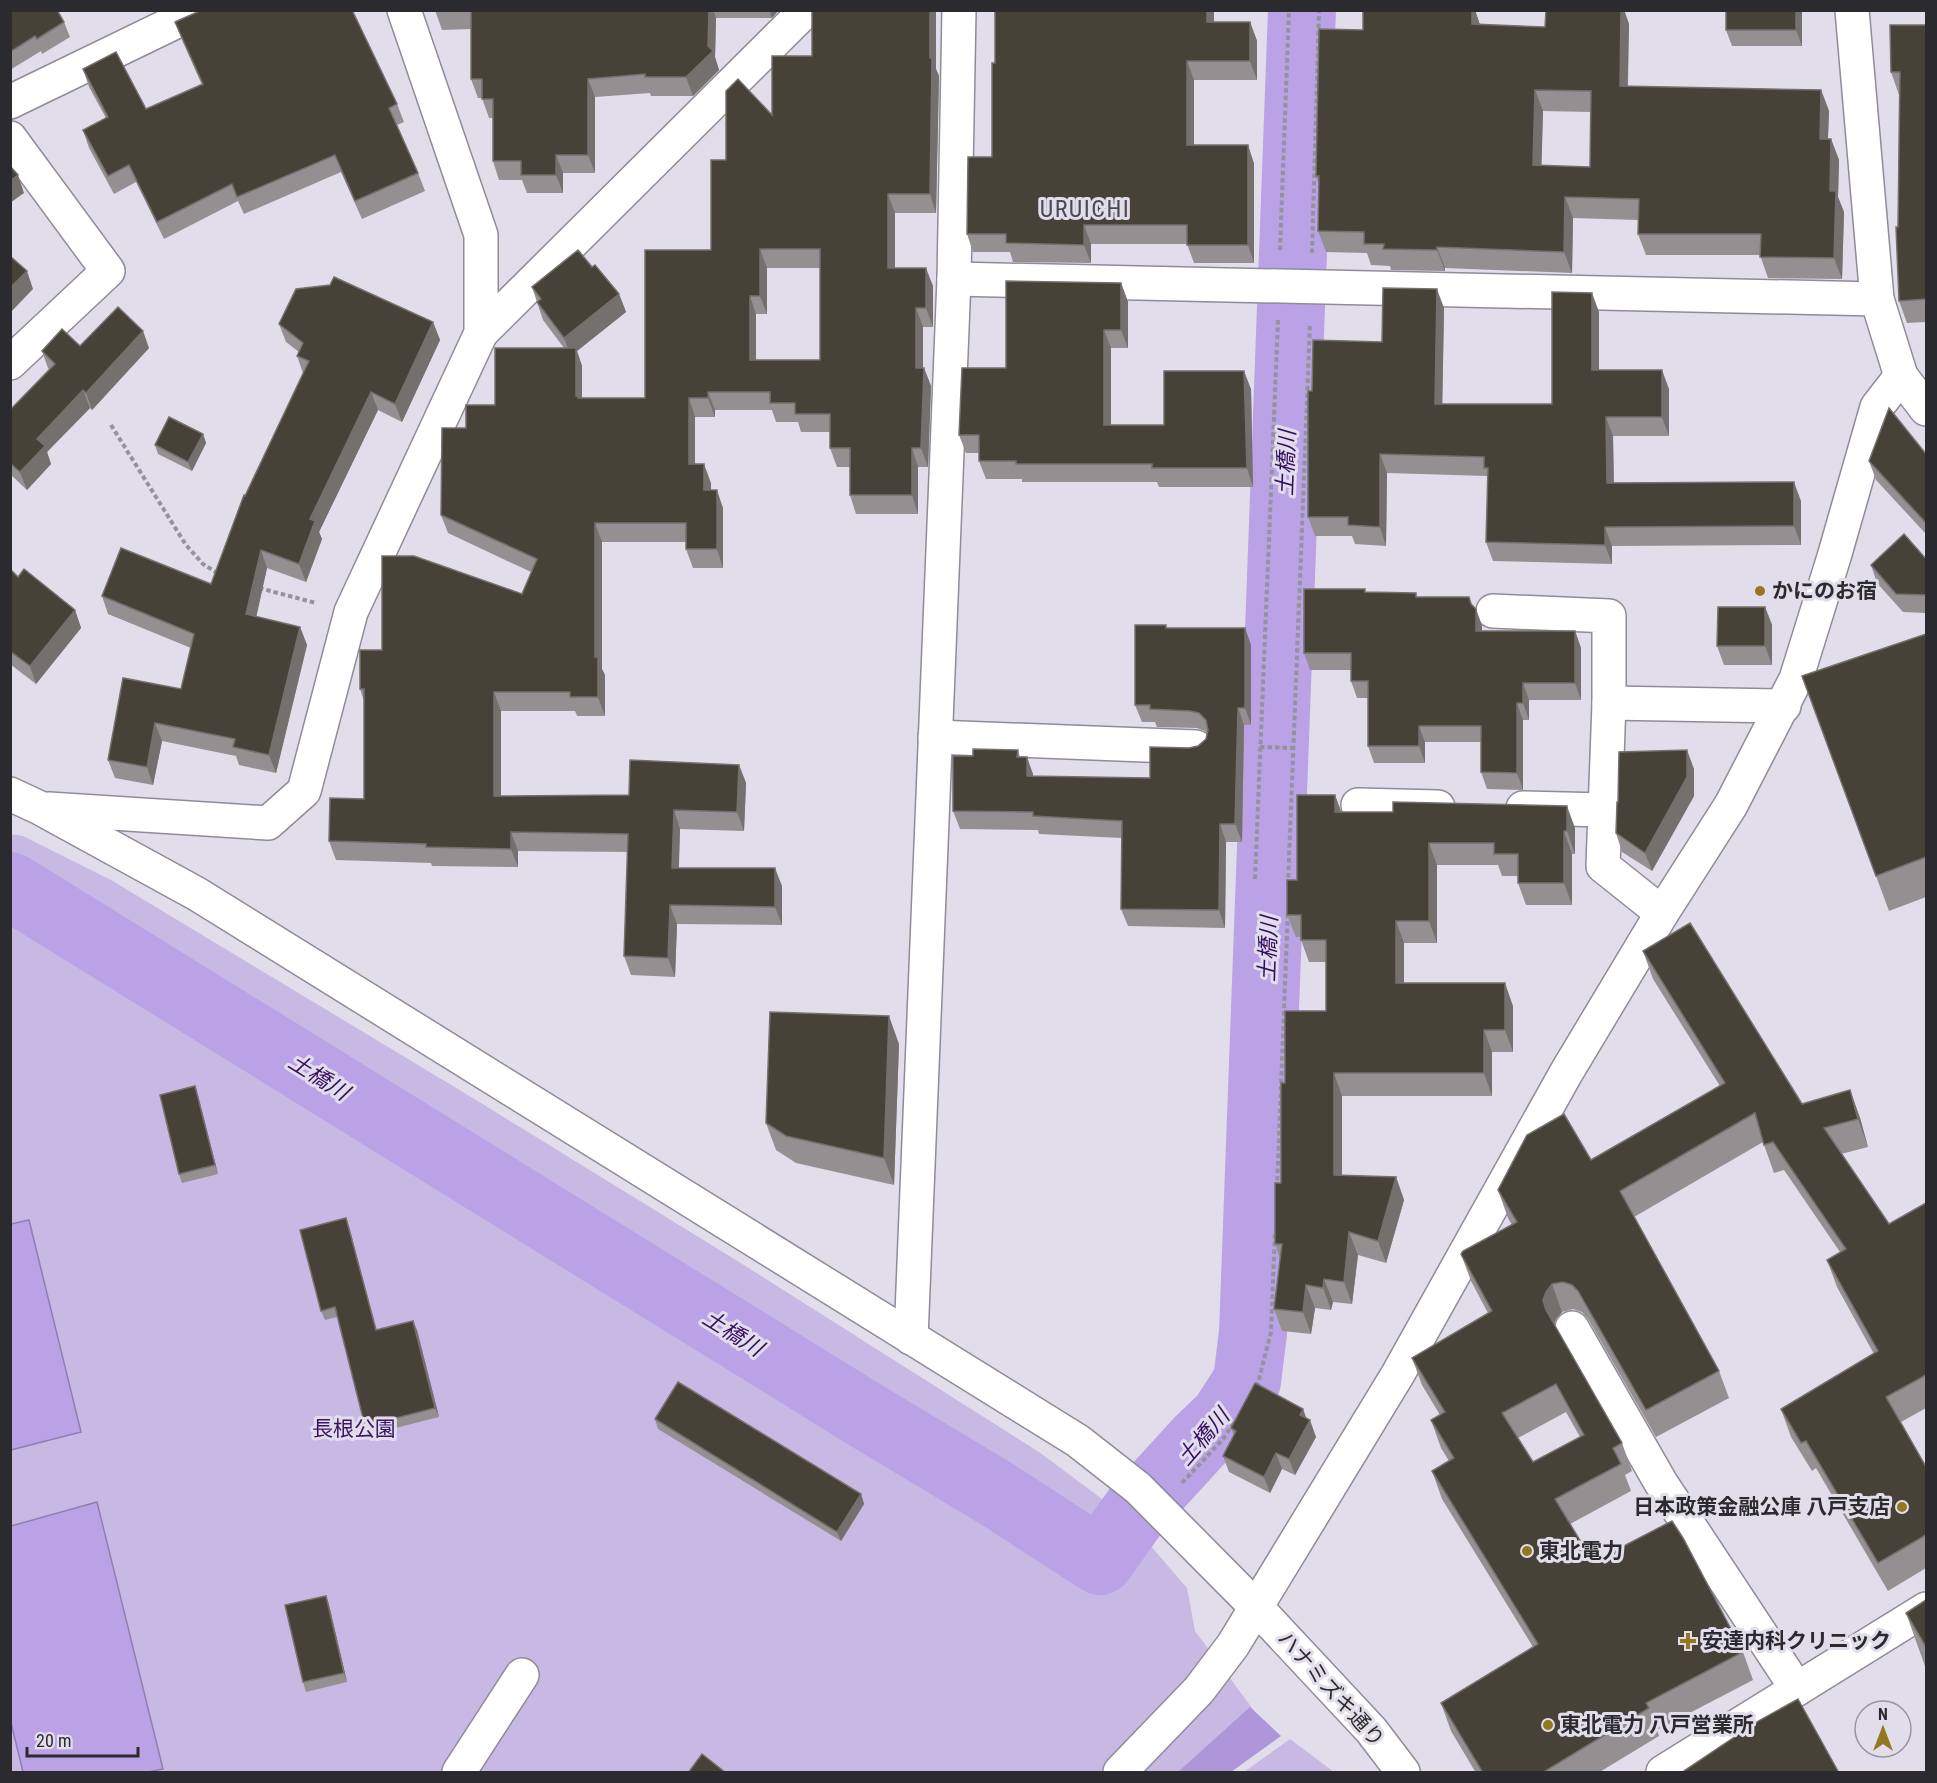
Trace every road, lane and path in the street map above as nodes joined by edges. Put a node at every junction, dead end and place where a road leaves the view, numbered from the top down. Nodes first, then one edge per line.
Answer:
1 (200, 10) edge
2 (404, 10) edge
3 (806, 10) edge
4 (959, 10) edge
5 (1289, 10) edge
6 (1319, 10) edge
7 (1852, 10) edge
8 (10, 102) edge
9 (10, 138) edge
10 (954, 279) junction
11 (1279, 287) junction
12 (1311, 288) junction
13 (1877, 299) junction
14 (482, 333) junction
15 (10, 363) edge
16 (1901, 376) junction
17 (1926, 409) edge
18 (111, 425) dead end
19 (225, 578) edge
20 (254, 587) edge
21 (1493, 611) dead end
22 (351, 612) junction
23 (1609, 703) junction
24 (1784, 706) junction
25 (935, 737) junction
26 (1196, 747) edge
27 (1260, 747) junction
28 (1294, 748) junction
29 (10, 795) edge
30 (1358, 806) dead end
31 (1464, 807) edge
32 (40, 808) junction
33 (1499, 808) edge
34 (1605, 810) junction
35 (1255, 879) dead end
36 (1288, 891) edge
37 (1288, 903) edge
38 (1662, 913) junction
39 (1277, 1189) edge
40 (1276, 1225) edge
41 (1572, 1328) dead end
42 (911, 1338) junction
43 (1252, 1396) edge
44 (1240, 1413) edge
45 (1182, 1483) dead end
46 (1256, 1607) junction
47 (1926, 1609) edge
48 (522, 1675) dead end
49 (1797, 1689) junction
50 (459, 1773) edge
51 (1120, 1773) edge
52 (1403, 1773) edge
53 (1663, 1773) edge

1 - 8 street
2 - 14 street
3 - 14 street
4 - 10 street
5 - 11 path
6 - 12 path
7 - 13 street
9 - 15 street
10 - 11 street
10 - 25 street
11 - 12 street
11 - 27 path
12 - 13 street
12 - 28 path
13 - 16 street
14 - 22 street
16 - 17 street
16 - 24 street
18 - 19 path
20 - 22 path
21 - 23 street
22 - 32 street
23 - 24 street
23 - 34 street
24 - 38 street
25 - 26 street
25 - 42 street
27 - 28 path
27 - 35 path
28 - 36 path
29 - 32 street
30 - 31 street
32 - 42 street, ハナミズキ通り
33 - 34 street
34 - 38 street
37 - 39 path
38 - 46 street
40 - 43 path
41 - 49 street
42 - 46 street, ハナミズキ通り
44 - 45 path
46 - 51 street
46 - 52 street, ハナミズキ通り
47 - 49 street
48 - 50 street
49 - 53 street

